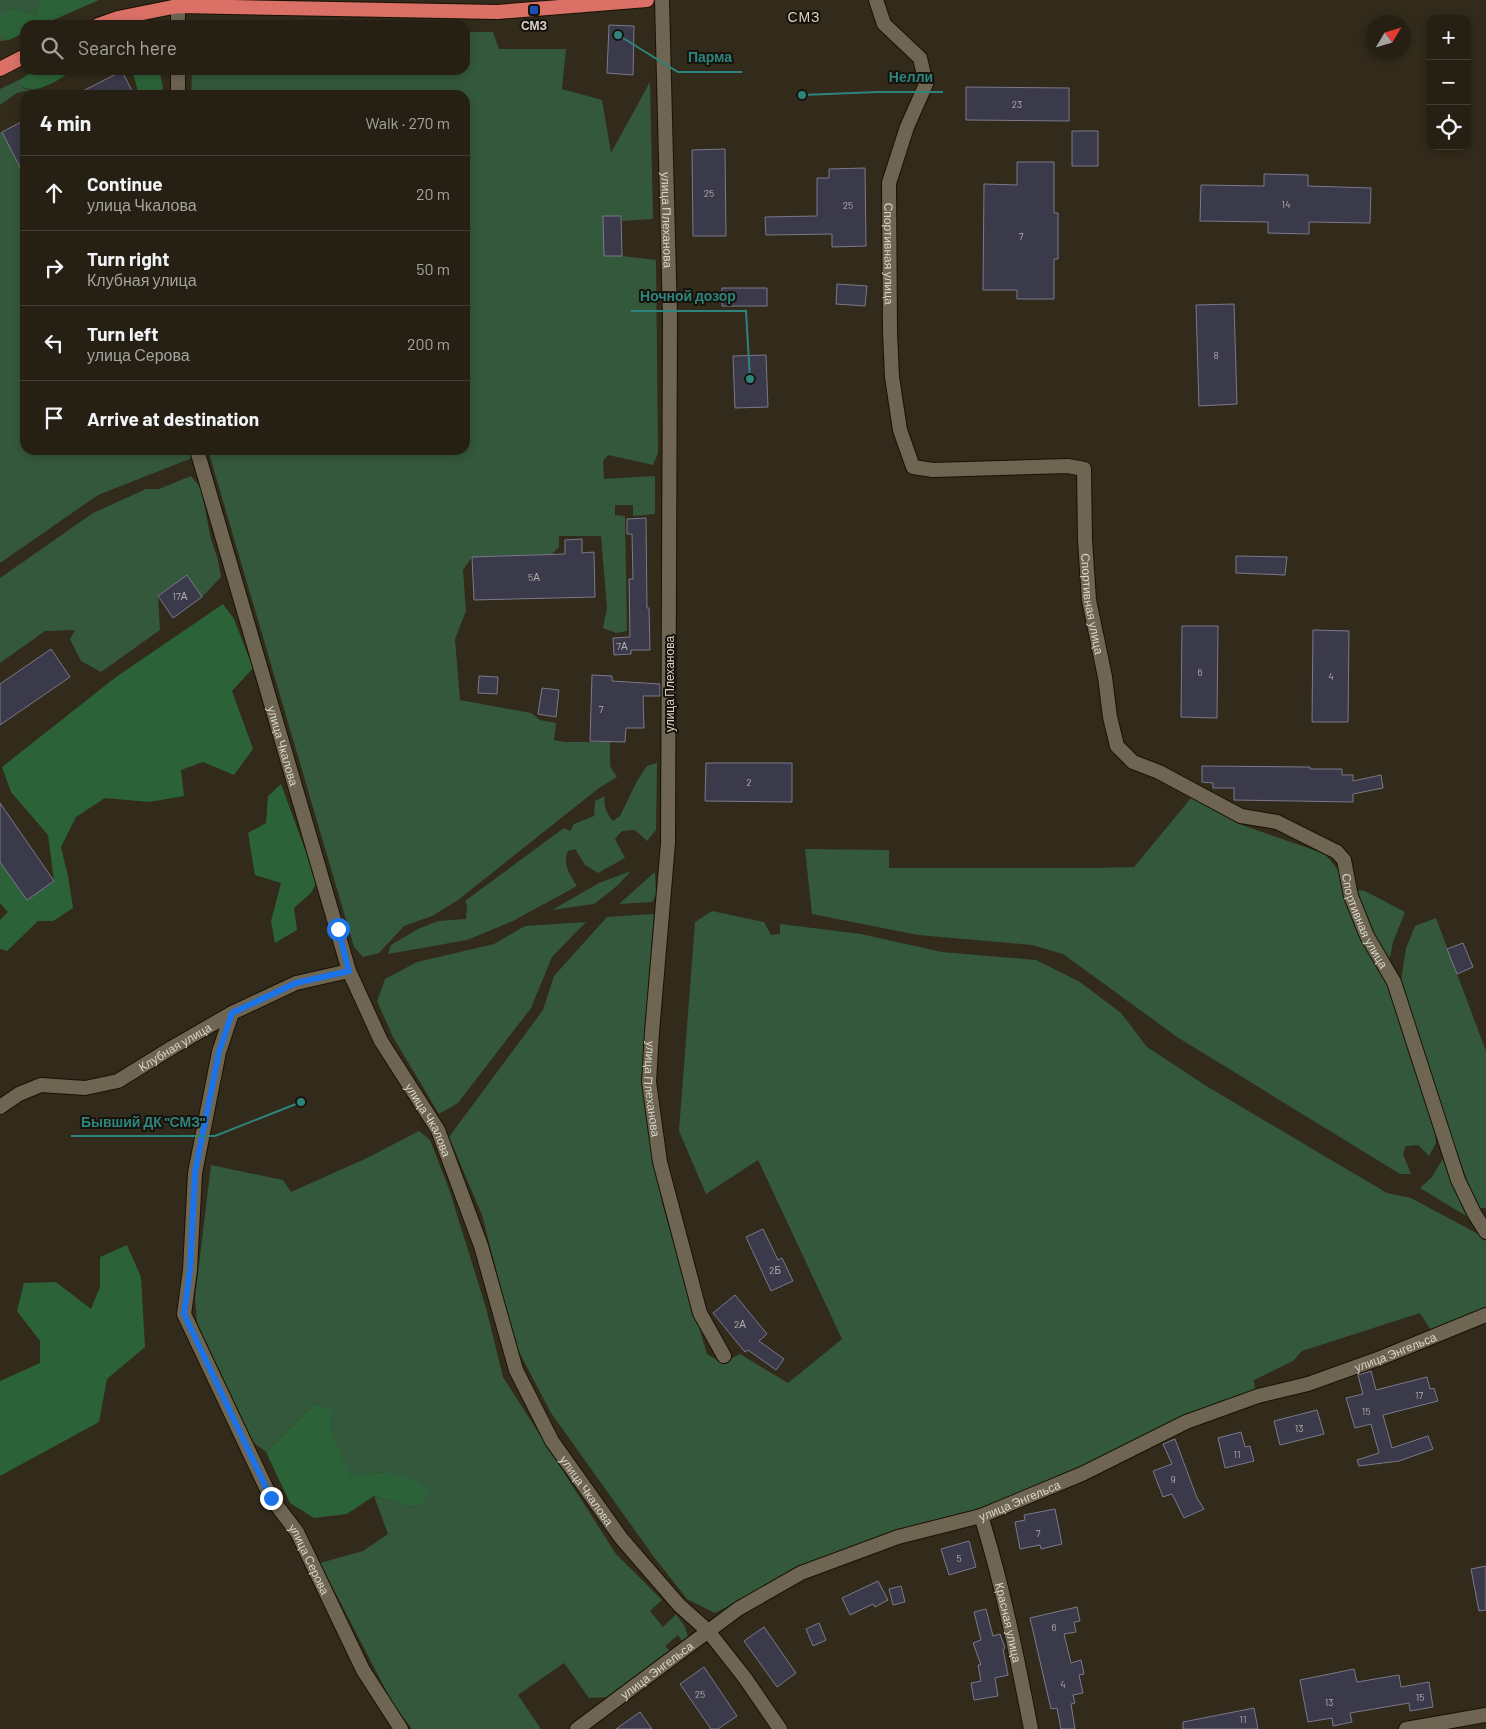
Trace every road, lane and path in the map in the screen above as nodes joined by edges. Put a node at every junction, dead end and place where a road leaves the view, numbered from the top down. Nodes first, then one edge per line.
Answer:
1 (647, 0) edge
2 (662, 0) edge
3 (876, 0) edge
4 (178, 3) edge
5 (112, 20) edge
6 (178, 20) edge
7 (20, 59) edge
8 (0, 69) edge
9 (178, 75) edge
10 (178, 90) edge
11 (198, 455) edge
12 (349, 971) junction
13 (232, 1013) junction
14 (0, 1107) edge
15 (1486, 1232) edge
16 (1486, 1315) edge
17 (724, 1356) dead end
18 (981, 1516) junction
19 (708, 1632) junction
20 (1486, 1715) edge
21 (401, 1729) edge
22 (577, 1729) edge
23 (780, 1729) edge
24 (1031, 1729) edge
25 (1406, 1729) edge

1 - 4 highway
2 - 17 street, улица Плеханова
3 - 15 street, Спортивная улица
4 - 5 highway
4 - 6 street
7 - 8 highway
9 - 10 street
11 - 12 street, улица Чкалова
12 - 13 street, Клубная улица
12 - 19 street, улица Чкалова
13 - 14 street, Клубная улица
13 - 21 street, улица Серова
16 - 18 street, улица Энгельса
18 - 19 street, улица Энгельса
18 - 24 street, Красная улица
19 - 22 street, улица Энгельса
19 - 23 street, улица Чкалова
20 - 25 street

